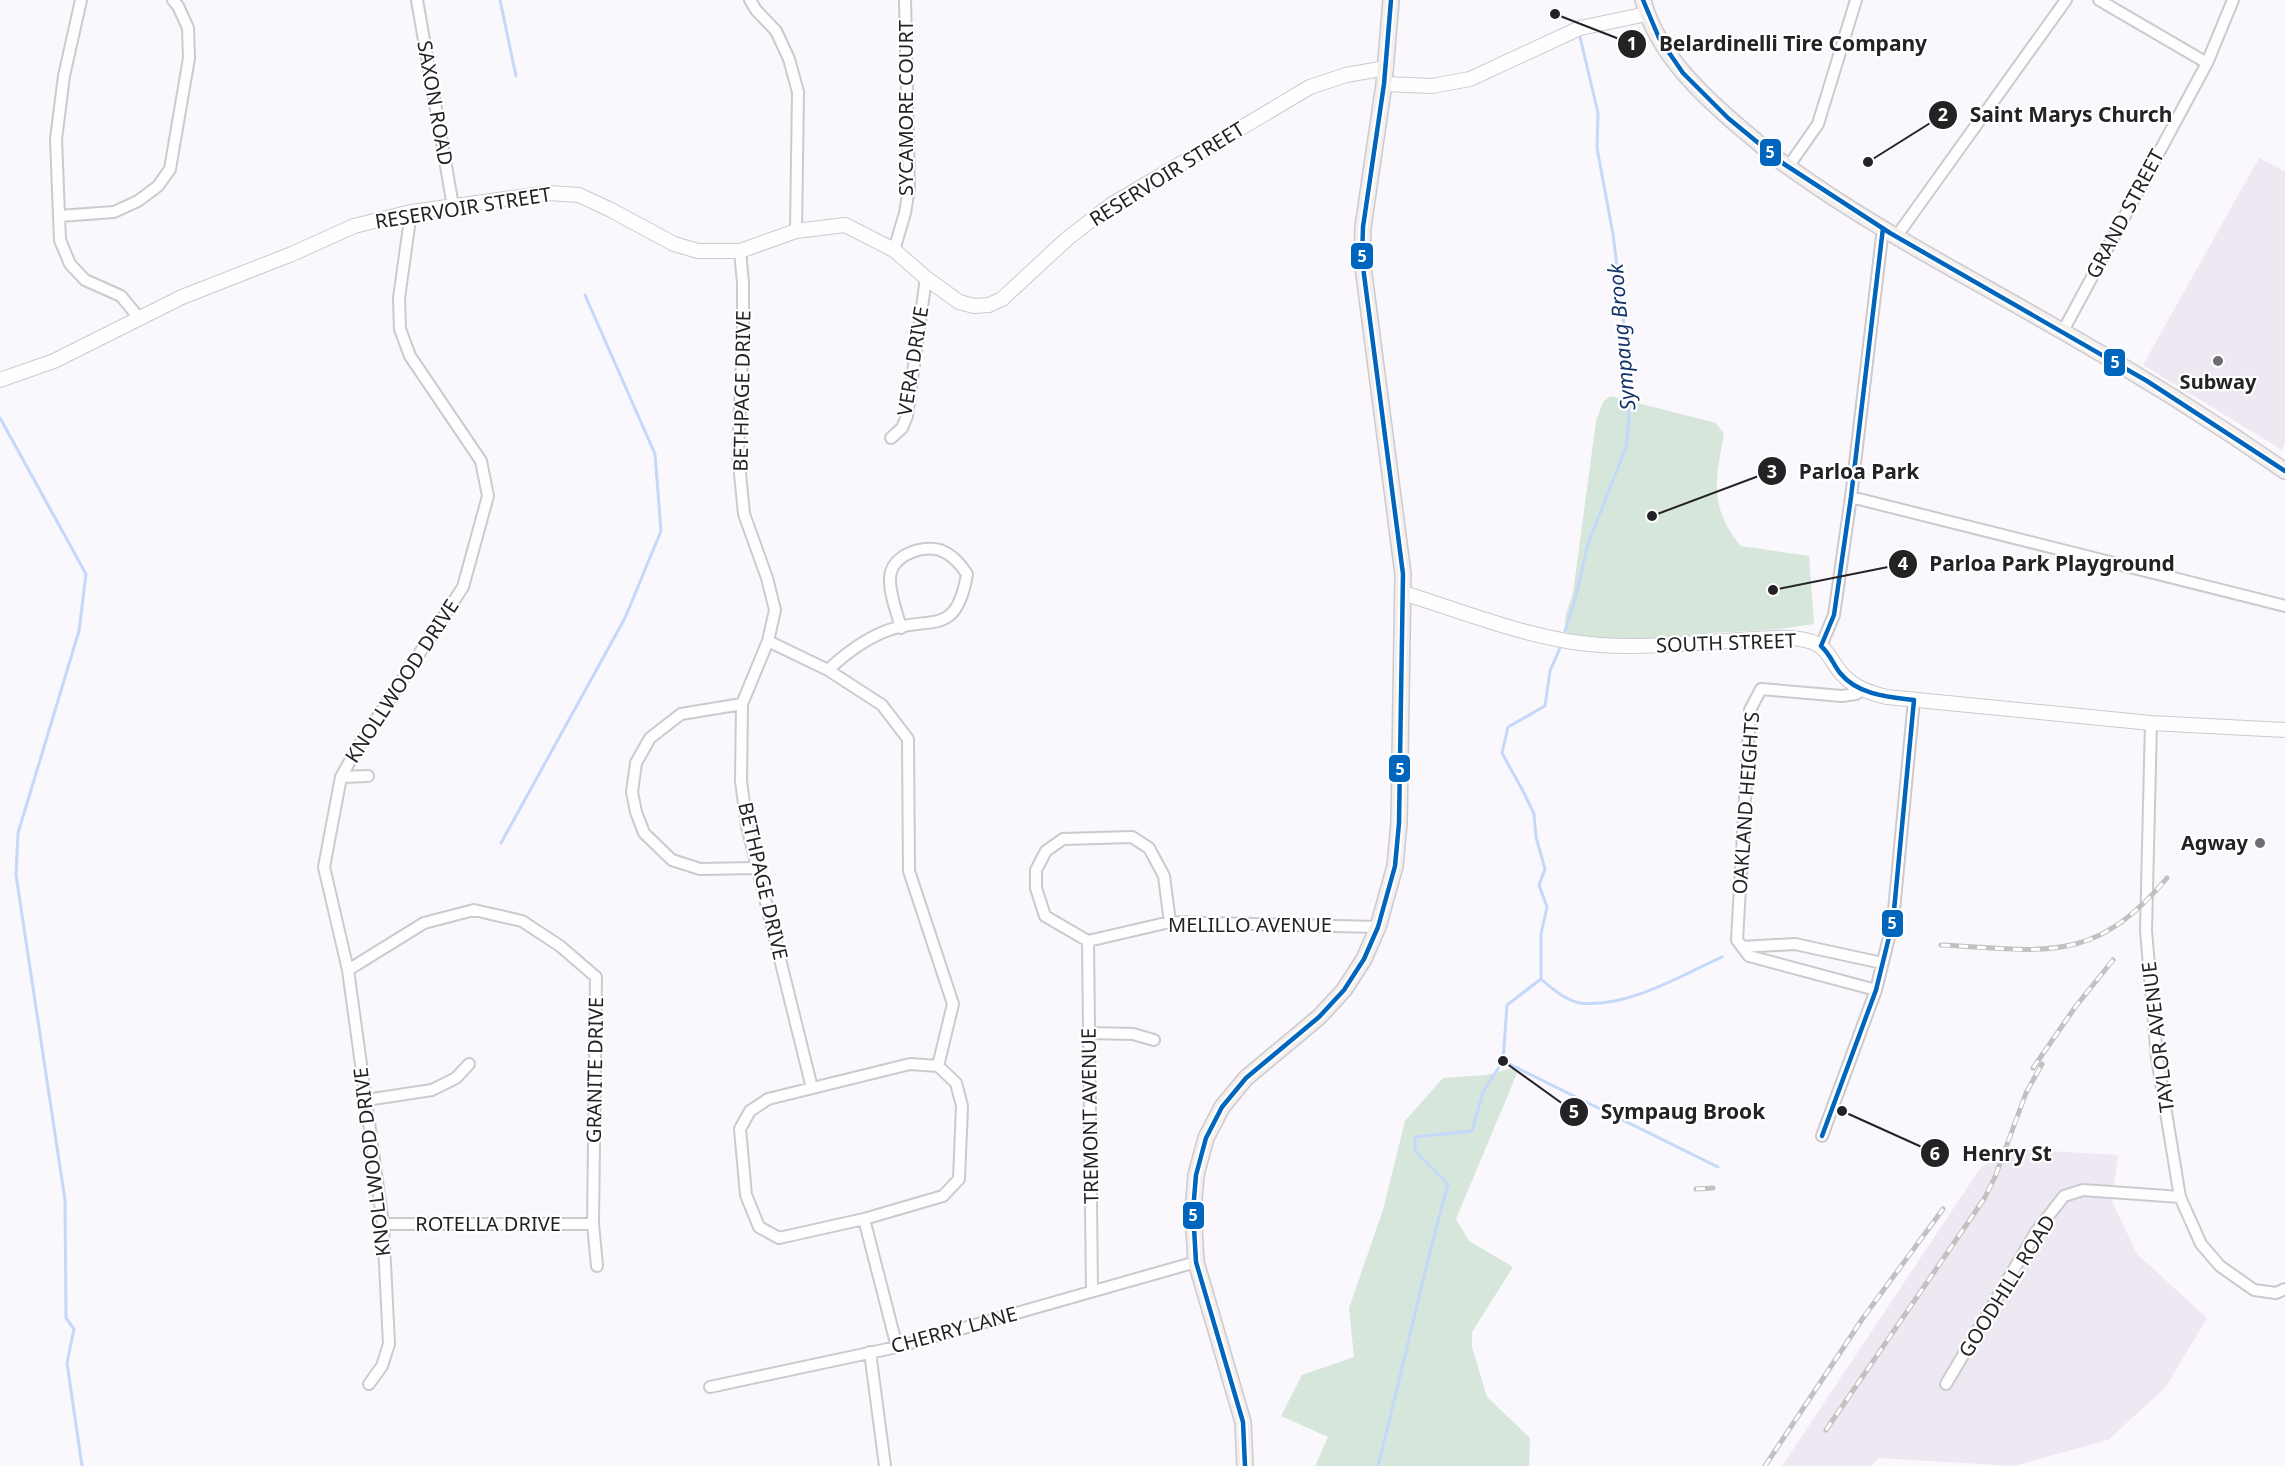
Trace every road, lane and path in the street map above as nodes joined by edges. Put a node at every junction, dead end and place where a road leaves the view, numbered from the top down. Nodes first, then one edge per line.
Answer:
1 (81, 0) edge
2 (173, 0) edge
3 (417, 0) edge
4 (750, 0) edge
5 (905, 0) edge
6 (1391, 0) edge
7 (1857, 0) edge
8 (2066, 0) edge
9 (2100, 0) edge
10 (2233, 0) edge
11 (1645, 7) edge
12 (2207, 63) junction
13 (1386, 68) junction
14 (1384, 84) junction
15 (1788, 167) junction
16 (453, 206) junction
17 (411, 212) junction
18 (59, 216) junction
19 (1883, 228) junction
20 (796, 231) junction
21 (1896, 237) junction
22 (894, 250) junction
23 (740, 251) junction
24 (926, 278) junction
25 (139, 318) junction
26 (2063, 331) junction
27 (0, 380) edge
28 (891, 438) dead end
29 (2285, 471) edge
30 (1851, 497) junction
31 (1403, 593) junction
32 (2285, 606) edge
33 (901, 628) junction
34 (768, 641) junction
35 (1821, 646) junction
36 (828, 670) junction
37 (1862, 690) junction
38 (1914, 700) junction
39 (742, 704) junction
40 (2151, 723) junction
41 (2285, 730) edge
42 (368, 776) dead end
43 (341, 777) junction
44 (757, 868) junction
45 (1170, 922) junction
46 (1378, 927) junction
47 (1088, 941) junction
48 (1742, 947) junction
49 (1882, 963) junction
50 (348, 970) junction
51 (1876, 990) junction
52 (1089, 1033) junction
53 (1154, 1040) dead end
54 (469, 1064) dead end
55 (938, 1066) junction
56 (812, 1088) junction
57 (366, 1100) junction
58 (1822, 1136) dead end
59 (2180, 1197) junction
60 (864, 1219) junction
61 (383, 1224) junction
62 (593, 1224) junction
63 (1196, 1262) junction
64 (597, 1266) dead end
65 (2285, 1289) edge
66 (1092, 1292) junction
67 (897, 1347) junction
68 (870, 1352) junction
69 (369, 1384) dead end
70 (1946, 1384) dead end
71 (710, 1387) dead end
72 (885, 1466) edge
73 (1245, 1466) edge

1 - 18 street
2 - 18 street
3 - 16 street, SAXON ROAD
4 - 20 street
5 - 22 street, SYCAMORE COURT
6 - 13 main road
7 - 15 street
8 - 21 street
9 - 12 street
10 - 12 street, GRAND STREET
11 - 14 street
11 - 15 main road
12 - 26 street, GRAND STREET
13 - 14 main road
13 - 24 street, RESERVOIR STREET
14 - 31 main road
15 - 19 main road
16 - 17 street, RESERVOIR STREET
16 - 23 street, RESERVOIR STREET
17 - 25 street, RESERVOIR STREET
17 - 43 street, KNOLLWOOD DRIVE
18 - 25 street
19 - 21 main road
19 - 30 street
20 - 22 street, RESERVOIR STREET
20 - 23 street, RESERVOIR STREET
21 - 26 main road
22 - 24 street, RESERVOIR STREET
23 - 34 street, BETHPAGE DRIVE
24 - 28 street, VERA DRIVE
25 - 27 street, RESERVOIR STREET
26 - 29 main road
30 - 32 street
30 - 35 street
31 - 35 street, SOUTH STREET
31 - 46 main road
33 - 33 street
33 - 36 street
34 - 36 street
34 - 39 street, BETHPAGE DRIVE
35 - 37 street, SOUTH STREET
36 - 55 street
37 - 38 street, SOUTH STREET
37 - 48 street, OAKLAND HEIGHTS
38 - 40 street, SOUTH STREET
38 - 49 street
39 - 44 street, BETHPAGE DRIVE
39 - 44 street
40 - 41 street, SOUTH STREET
40 - 59 street, TAYLOR AVENUE
42 - 43 street
43 - 50 street, KNOLLWOOD DRIVE
44 - 56 street, BETHPAGE DRIVE
45 - 46 street, MELILLO AVENUE
45 - 47 street, MELILLO AVENUE
45 - 47 street
46 - 63 main road
47 - 52 street, TREMONT AVENUE
48 - 49 street
48 - 51 street
49 - 51 street
50 - 57 street, KNOLLWOOD DRIVE
50 - 62 street, GRANITE DRIVE
51 - 58 street
52 - 53 street
52 - 66 street, TREMONT AVENUE
54 - 57 street
55 - 56 street
55 - 60 street
56 - 60 street
57 - 61 street, KNOLLWOOD DRIVE
59 - 65 street, TAYLOR AVENUE
59 - 70 street, GOODHILL ROAD
60 - 67 street
61 - 62 street, ROTELLA DRIVE
61 - 69 street, KNOLLWOOD DRIVE
62 - 64 street, GRANITE DRIVE
63 - 66 street, CHERRY LANE
63 - 73 main road
66 - 67 street, CHERRY LANE
67 - 68 street, CHERRY LANE
68 - 71 street, CHERRY LANE
68 - 72 street

